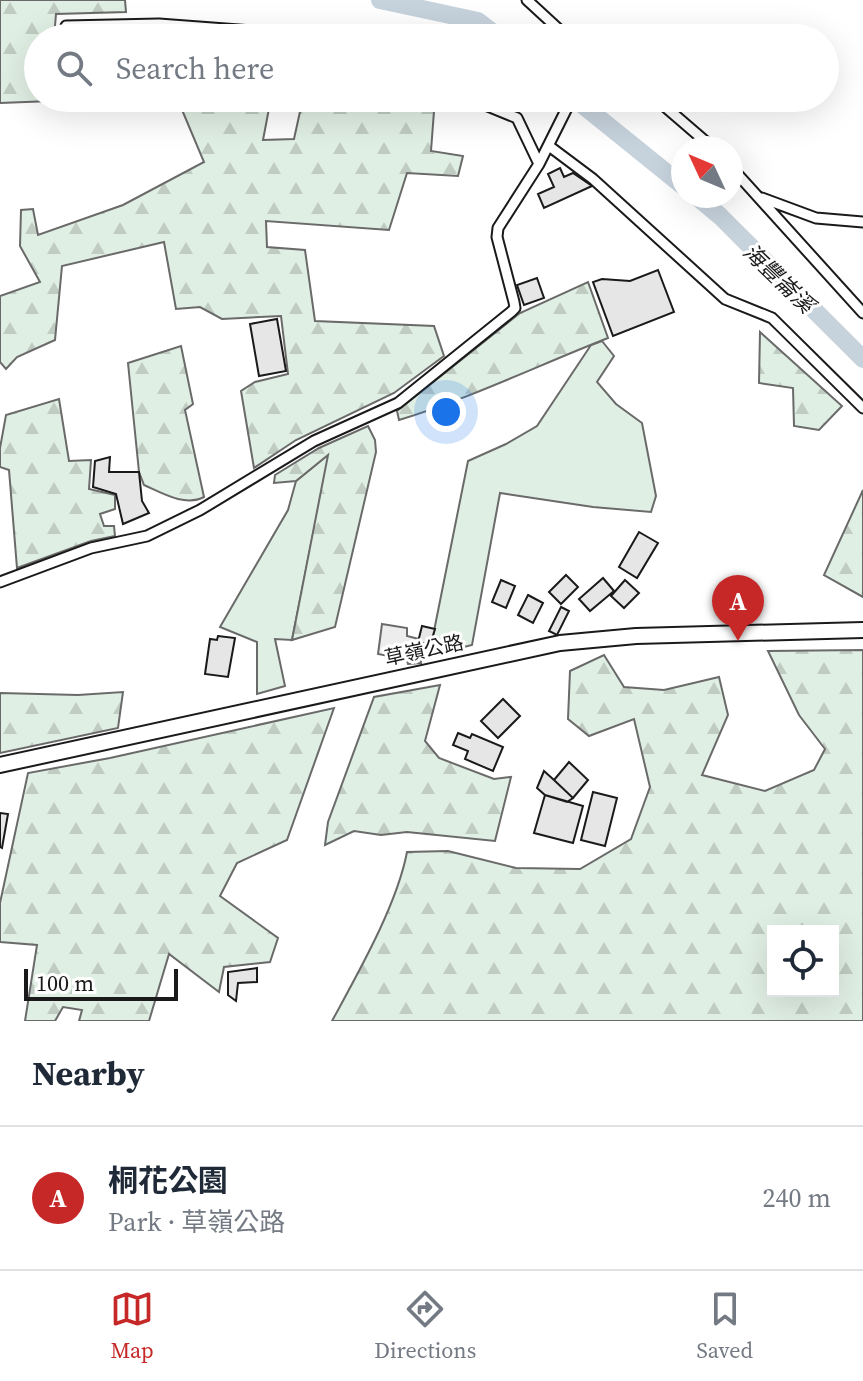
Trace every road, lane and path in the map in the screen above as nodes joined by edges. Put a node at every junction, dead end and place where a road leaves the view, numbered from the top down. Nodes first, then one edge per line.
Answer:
1 (527, 0) edge
2 (553, 24) edge
3 (502, 112) edge
4 (565, 112) edge
5 (671, 112) edge
6 (699, 136) edge
7 (549, 146) junction
8 (539, 164) junction
9 (743, 179) edge
10 (761, 198) junction
11 (863, 222) edge
12 (863, 313) edge
13 (863, 408) edge
14 (0, 582) edge
15 (863, 630) edge
16 (0, 765) edge

1 - 2 street
3 - 8 street
4 - 7 street
5 - 6 street
7 - 8 street
7 - 13 street
8 - 14 street
9 - 10 street
10 - 11 street
10 - 12 street
15 - 16 main road, 草嶺公路

